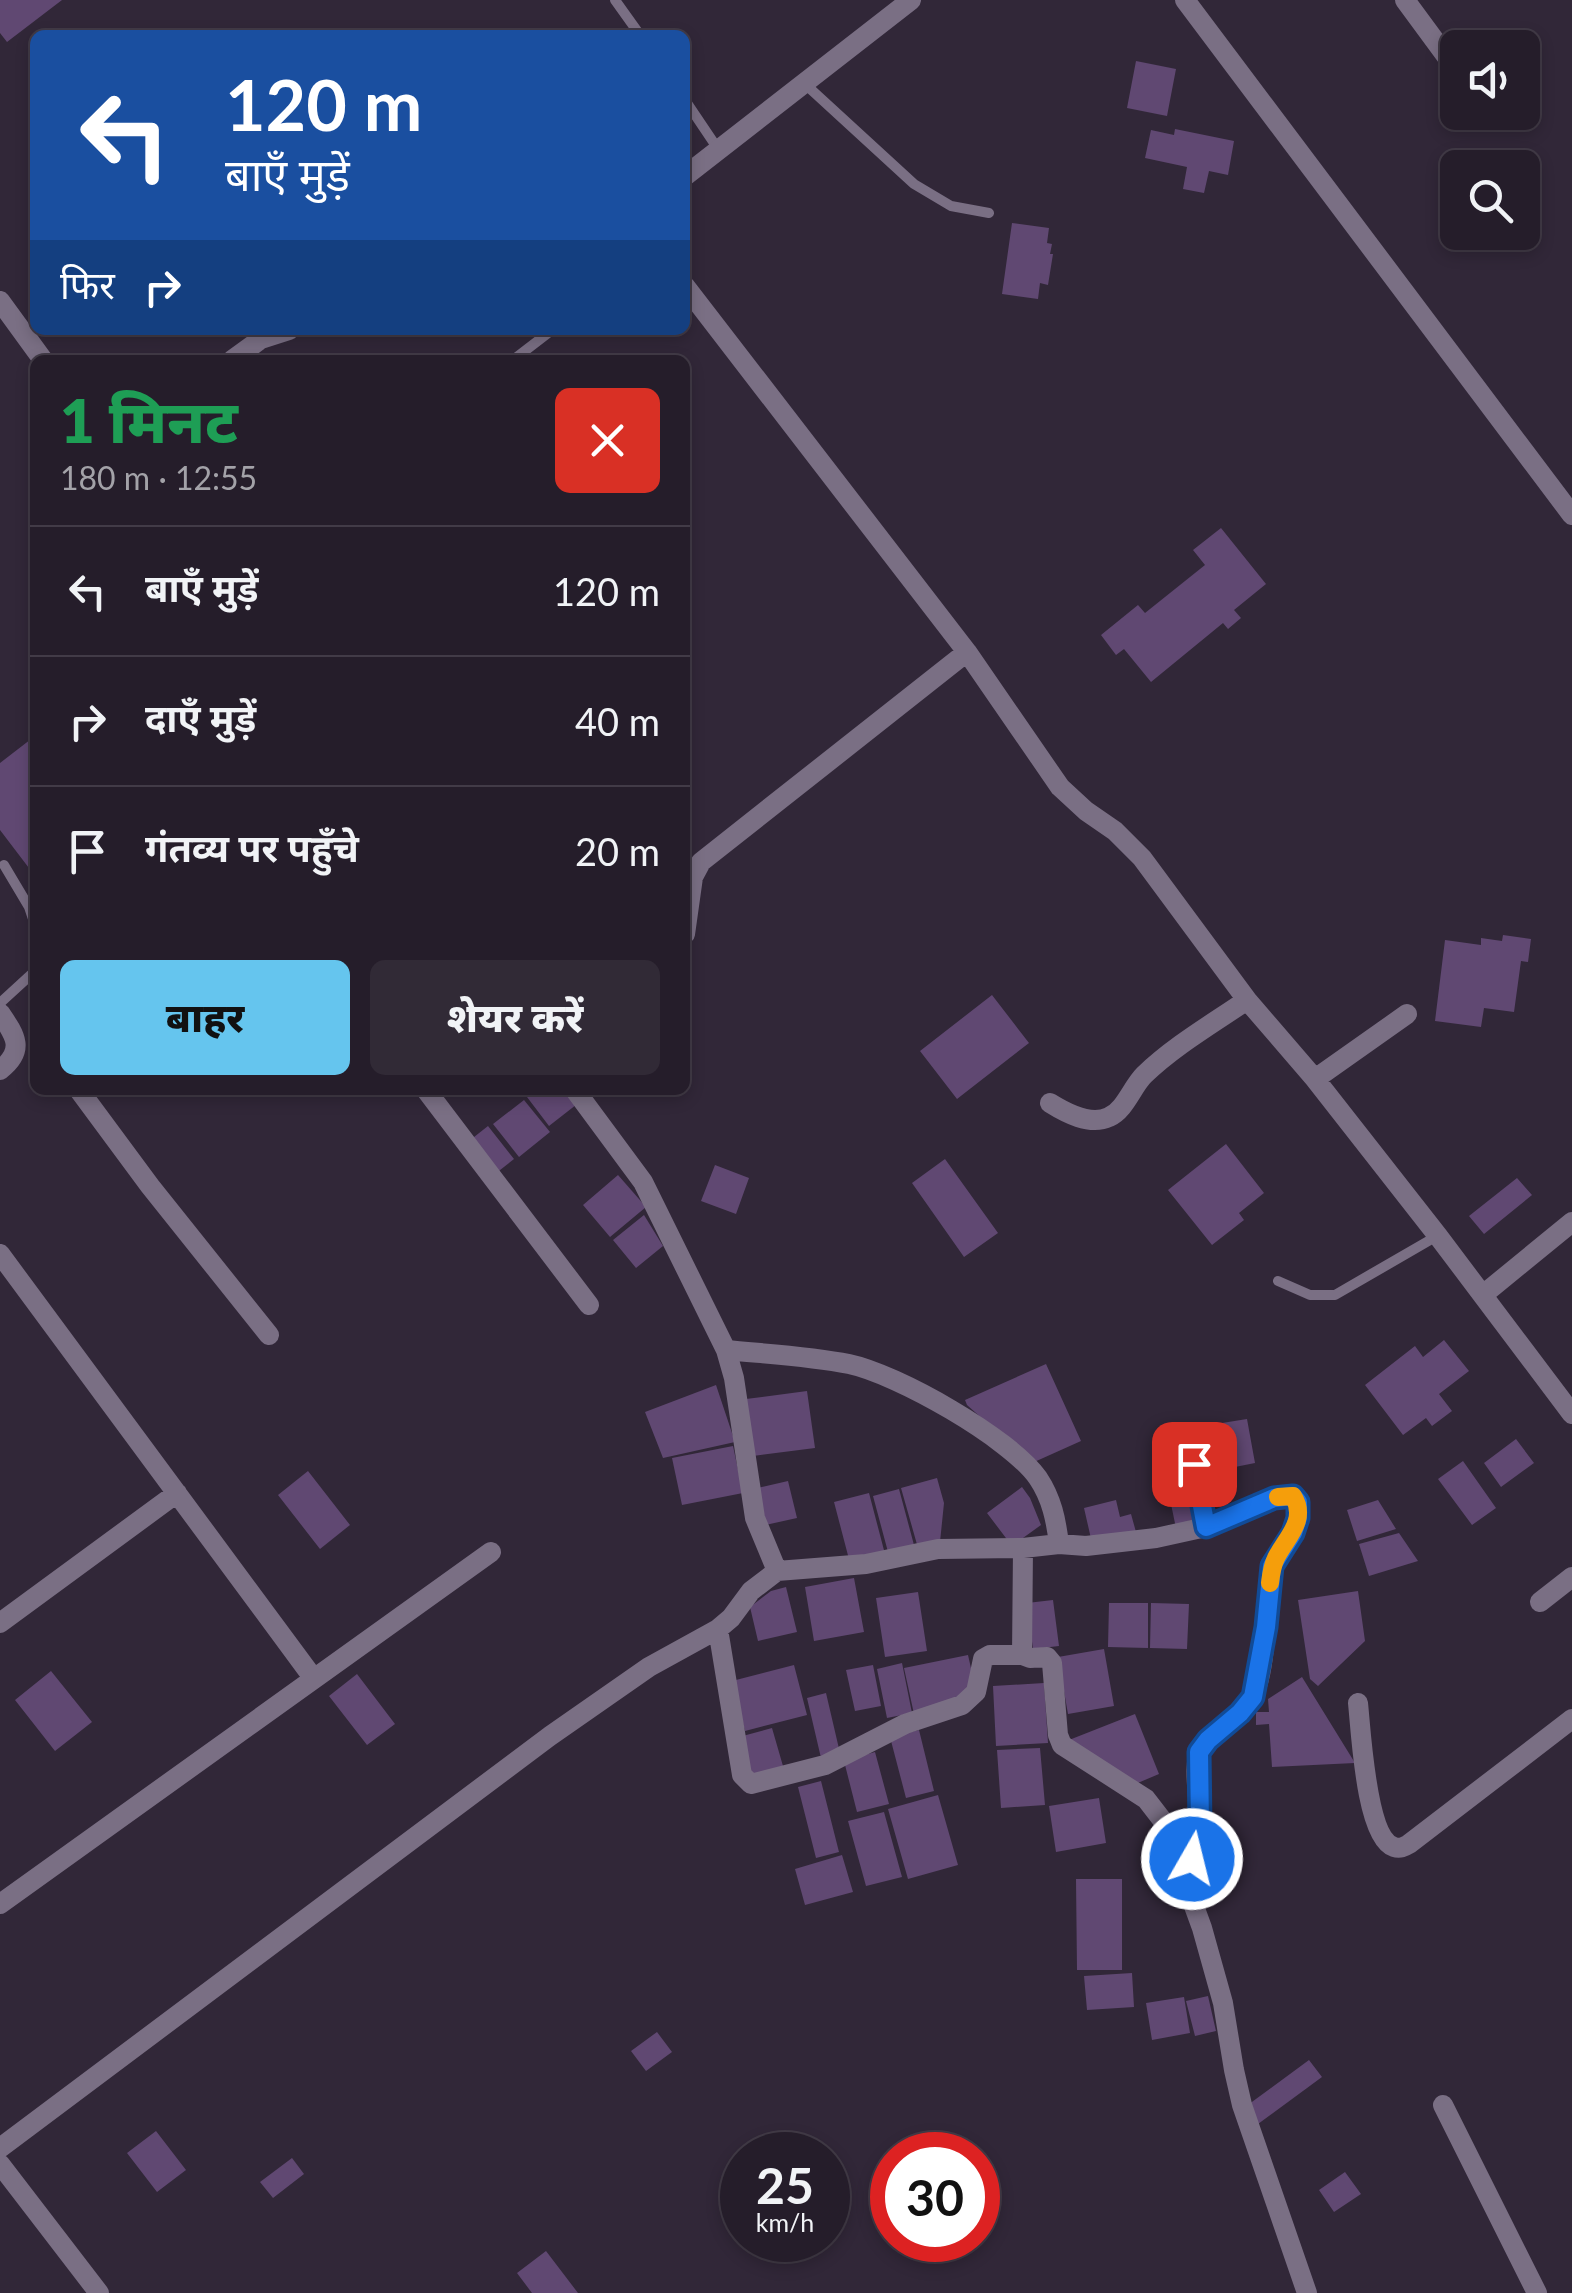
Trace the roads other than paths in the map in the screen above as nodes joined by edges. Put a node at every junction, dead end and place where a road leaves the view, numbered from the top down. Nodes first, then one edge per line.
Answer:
1 (615, 0) edge
2 (911, 0) edge
3 (1185, 0) edge
4 (1404, 0) edge
5 (636, 30) edge
6 (1440, 48) edge
7 (805, 84) junction
8 (690, 107) edge
9 (718, 149) junction
10 (690, 172) edge
11 (989, 213) dead end
12 (690, 292) edge
13 (0, 301) edge
14 (273, 335) edge
15 (546, 335) edge
16 (39, 355) edge
17 (239, 355) edge
18 (520, 355) edge
19 (1572, 514) edge
20 (967, 652) junction
21 (4, 865) dead end
22 (690, 898) edge
23 (30, 910) edge
24 (30, 975) edge
25 (1247, 1000) junction
26 (0, 1003) edge
27 (0, 1012) edge
28 (1407, 1014) dead end
29 (26, 1051) edge
30 (0, 1070) edge
31 (1315, 1080) junction
32 (83, 1095) edge
33 (430, 1095) edge
34 (579, 1095) edge
35 (1050, 1102) dead end
36 (1572, 1222) edge
37 (1438, 1236) junction
38 (0, 1254) edge
39 (1278, 1282) dead end
40 (1484, 1294) junction
41 (589, 1305) dead end
42 (269, 1334) dead end
43 (726, 1350) junction
44 (1572, 1414) edge
45 (1188, 1432) dead end
46 (176, 1493) junction
47 (1206, 1527) junction
48 (1059, 1544) junction
49 (1023, 1548) junction
50 (490, 1552) dead end
51 (777, 1571) junction
52 (1572, 1577) edge
53 (1540, 1602) dead end
54 (0, 1623) edge
55 (718, 1629) junction
56 (1022, 1655) junction
57 (314, 1679) junction
58 (1358, 1704) dead end
59 (1572, 1719) edge
60 (1186, 1884) junction
61 (0, 1904) edge
62 (1442, 2105) dead end
63 (0, 2148) edge
64 (0, 2164) edge
65 (98, 2293) edge
66 (1306, 2293) edge
67 (1537, 2293) edge

1 - 5 lane
2 - 7 street
3 - 19 street
4 - 6 street
7 - 9 street
7 - 11 lane
8 - 9 lane
9 - 10 street
12 - 20 street
13 - 16 street
14 - 17 street
15 - 18 lane
20 - 22 street
20 - 25 street
21 - 23 lane
24 - 26 lane
25 - 31 street
25 - 35 street
27 - 29 street
28 - 31 street
29 - 30 street
31 - 37 street
32 - 42 street
33 - 41 street
34 - 43 street
36 - 40 street
37 - 39 lane
37 - 40 street
38 - 46 street
40 - 44 street
43 - 48 street
43 - 51 street
45 - 47 street
46 - 54 street
46 - 57 street
47 - 48 street
47 - 60 street
48 - 49 street
49 - 51 street
49 - 56 street
50 - 57 street
51 - 55 street
52 - 53 street
55 - 56 street
55 - 63 street
56 - 60 street
57 - 61 street
58 - 59 street
60 - 66 street
62 - 67 street
64 - 65 street

